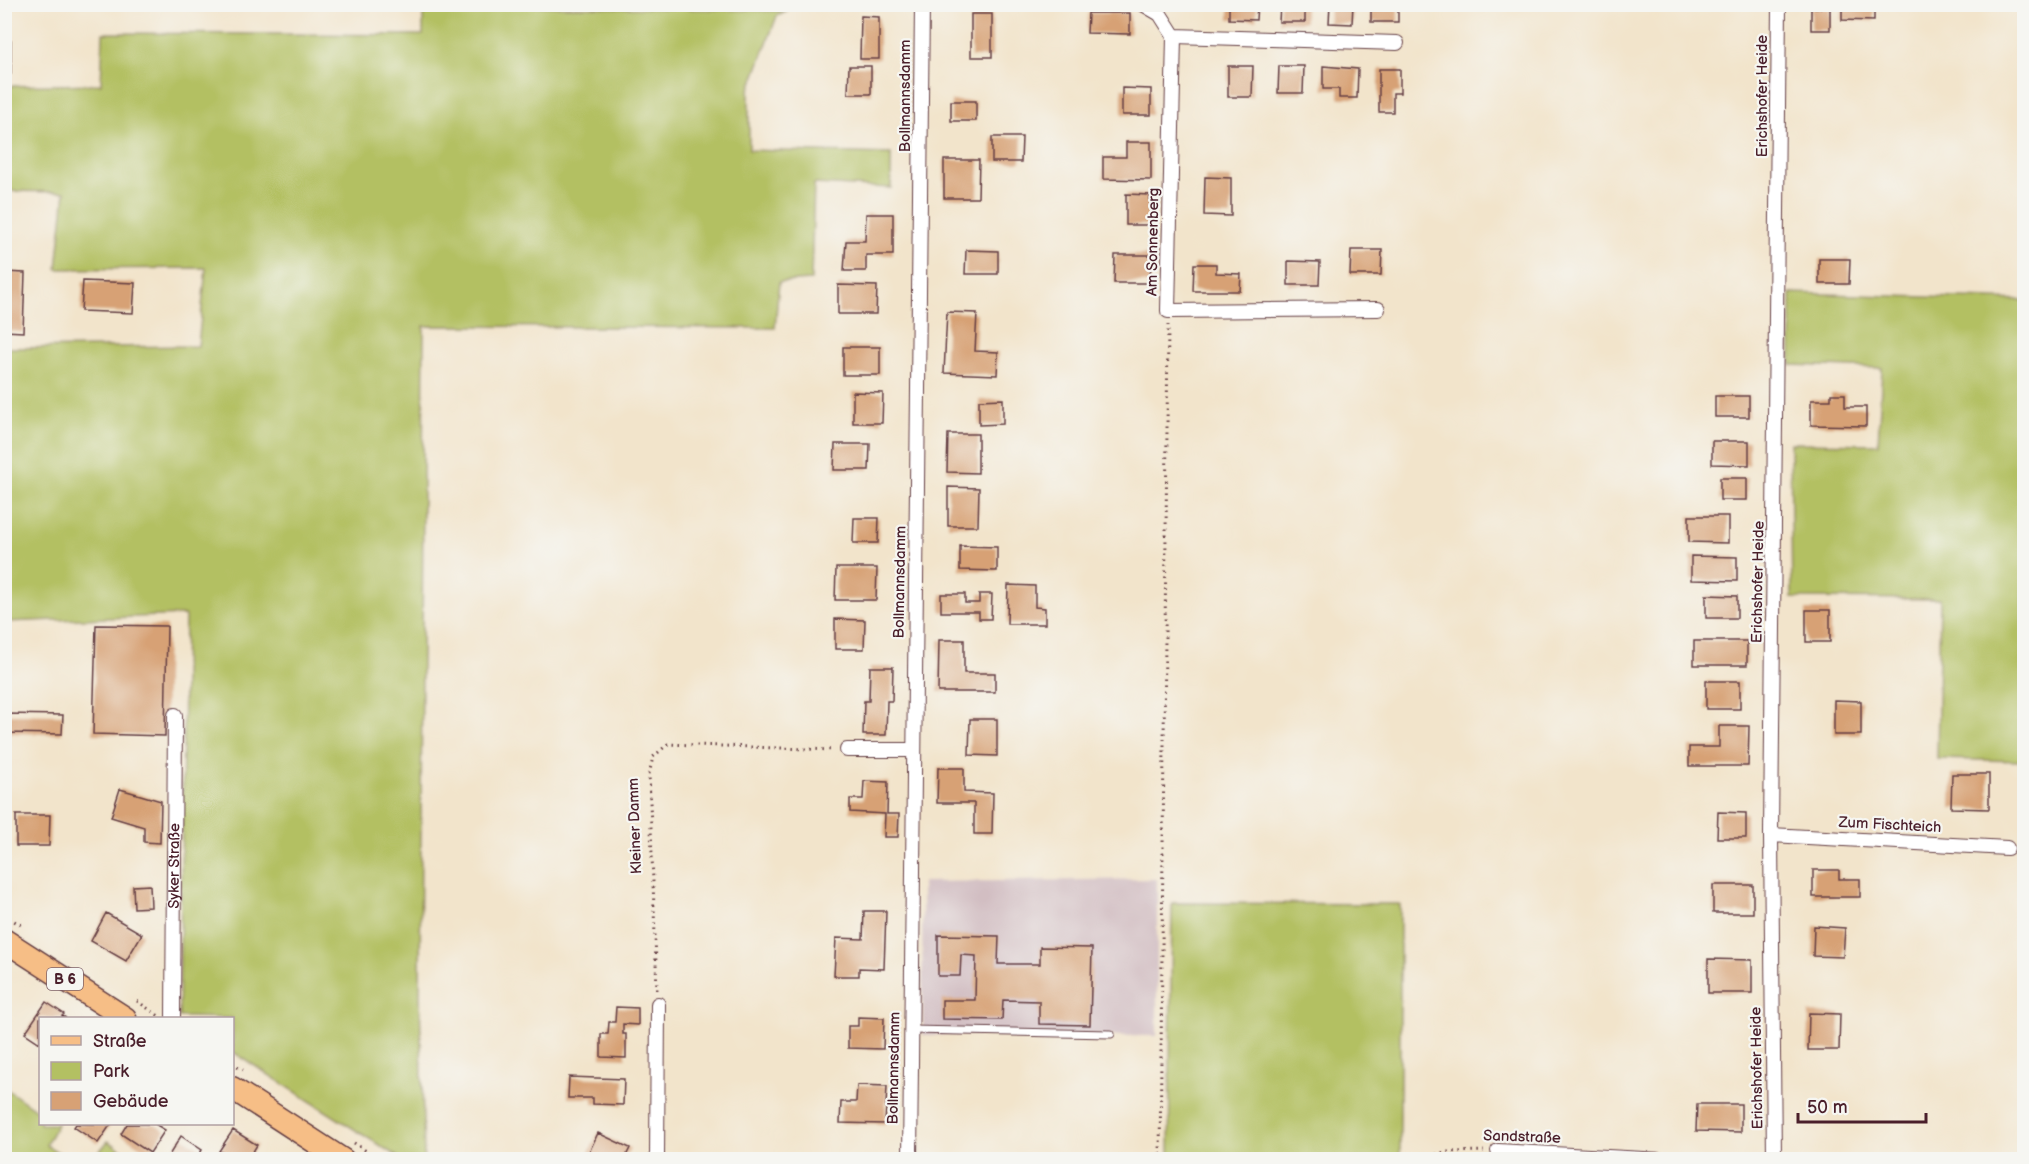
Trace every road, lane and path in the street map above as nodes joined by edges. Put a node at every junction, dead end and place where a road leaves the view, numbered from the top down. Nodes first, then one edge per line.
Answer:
1 (922, 4) edge
2 (1143, 4) edge
3 (1779, 4) edge
4 (1174, 36) junction
5 (1397, 43) dead end
6 (1378, 309) dead end
7 (1168, 311) junction
8 (175, 715) dead end
9 (847, 750) joint
10 (913, 750) junction
11 (1771, 835) junction
12 (2007, 849) dead end
13 (4, 940) edge
14 (658, 1004) joint
15 (124, 1017) edge
16 (173, 1017) edge
17 (911, 1030) junction
18 (1111, 1034) dead end
19 (234, 1089) edge
20 (1498, 1151) joint
21 (1418, 1158) edge
22 (343, 1160) edge
23 (657, 1160) edge
24 (910, 1160) edge
25 (1160, 1160) edge
26 (1662, 1160) edge
27 (1774, 1160) edge

1 - 10 street, Bollmannsdamm
2 - 4 street
3 - 11 street, Erichshofer Heide
4 - 5 street
4 - 7 street, Am Sonnenberg
6 - 7 street, Am Sonnenberg
7 - 25 path
8 - 16 street, Syker Straße
9 - 10 street
9 - 14 path, Kleiner Damm
10 - 17 street, Bollmannsdamm
11 - 12 street, Zum Fischteich
11 - 27 street, Erichshofer Heide
13 - 15 main road, B 6
14 - 23 street
17 - 18 lane
17 - 24 street, Bollmannsdamm
19 - 22 main road
20 - 21 path, Sandstraße
20 - 26 street, Sandstraße

